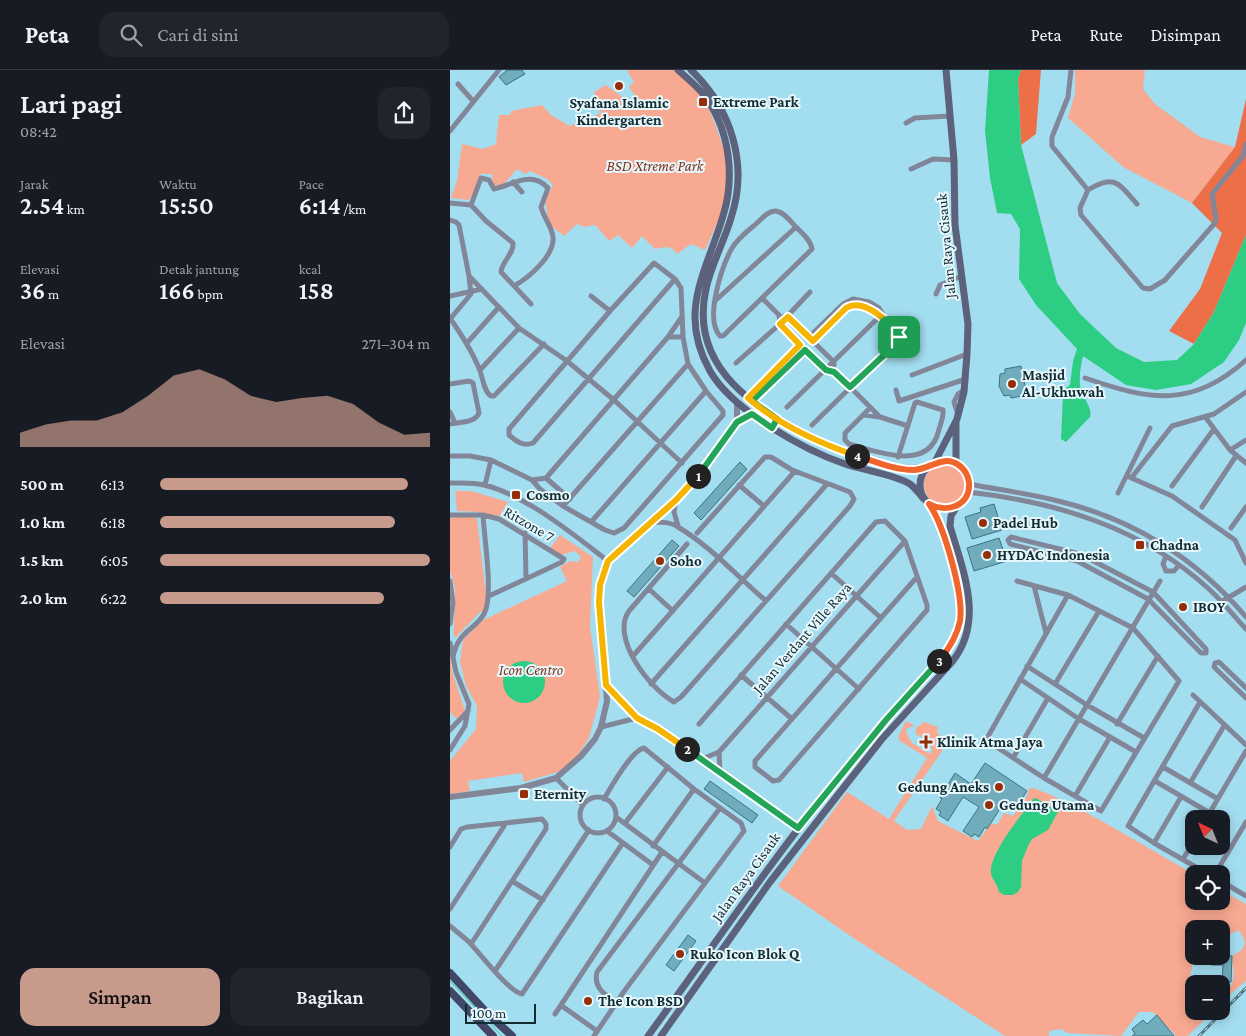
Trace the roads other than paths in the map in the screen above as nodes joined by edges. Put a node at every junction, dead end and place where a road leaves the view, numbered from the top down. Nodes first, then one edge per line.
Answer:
1 (499, 70) edge
2 (678, 70) edge
3 (691, 70) edge
4 (946, 70) edge
5 (1071, 70) edge
6 (458, 84) dead end
7 (473, 101) junction
8 (949, 116) junction
9 (906, 124) dead end
10 (450, 131) edge
11 (1246, 144) edge
12 (954, 160) junction
13 (911, 169) dead end
14 (513, 182) junction
15 (1088, 190) junction
16 (522, 192) dead end
17 (450, 203) edge
18 (1137, 204) dead end
19 (471, 205) junction
20 (450, 220) edge
21 (796, 227) junction
22 (469, 276) junction
23 (962, 276) junction
24 (676, 279) junction
25 (514, 286) junction
26 (482, 289) junction
27 (471, 290) junction
28 (810, 292) dead end
29 (936, 294) dead end
30 (450, 296) edge
31 (591, 296) dead end
32 (762, 298) junction
33 (715, 300) junction
34 (530, 304) dead end
35 (845, 306) junction
36 (499, 307) junction
37 (610, 311) junction
38 (779, 315) junction
39 (788, 317) junction
40 (879, 317) junction
41 (450, 318) edge
42 (681, 318) junction
43 (780, 324) junction
44 (890, 324) junction
45 (519, 328) junction
46 (668, 337) junction
47 (683, 337) junction
48 (811, 339) junction
49 (467, 343) junction
50 (544, 344) junction
51 (800, 345) junction
52 (805, 350) junction
53 (712, 353) junction
54 (967, 354) junction
55 (703, 358) junction
56 (1246, 360) edge
57 (567, 361) junction
58 (834, 362) junction
59 (736, 363) dead end
60 (688, 364) junction
61 (480, 370) junction
62 (826, 370) junction
63 (834, 372) junction
64 (912, 375) dead end
65 (588, 378) junction
66 (1085, 378) dead end
67 (966, 380) junction
68 (450, 384) edge
69 (850, 387) junction
70 (760, 389) junction
71 (896, 390) dead end
72 (706, 391) junction
73 (1246, 392) edge
74 (614, 400) junction
75 (750, 400) junction
76 (737, 402) junction
77 (787, 408) dead end
78 (870, 408) junction
79 (450, 412) edge
80 (752, 414) junction
81 (864, 415) junction
82 (880, 416) junction
83 (957, 417) junction
84 (1206, 418) junction
85 (777, 419) junction
86 (637, 422) junction
87 (737, 422) junction
88 (452, 423) edge
89 (812, 425) dead end
90 (908, 426) junction
91 (772, 428) junction
92 (1150, 428) dead end
93 (1214, 429) junction
94 (1246, 440) edge
95 (661, 443) junction
96 (1230, 450) junction
97 (450, 456) edge
98 (1236, 456) junction
99 (898, 457) junction
100 (491, 460) junction
101 (682, 463) junction
102 (956, 463) junction
103 (1246, 463) edge
104 (932, 464) junction
105 (795, 471) junction
106 (1129, 476) junction
107 (546, 478) junction
108 (532, 480) junction
109 (450, 483) edge
110 (827, 484) junction
111 (485, 485) junction
112 (739, 485) junction
113 (1172, 486) dead end
114 (968, 488) junction
115 (1118, 494) dead end
116 (570, 499) junction
117 (676, 500) junction
118 (926, 501) junction
119 (563, 506) junction
120 (764, 506) junction
121 (957, 506) junction
122 (1202, 506) dead end
123 (1246, 507) edge
124 (1089, 510) junction
125 (450, 515) edge
126 (483, 515) junction
127 (1087, 517) junction
128 (592, 521) junction
129 (652, 522) junction
130 (678, 526) junction
131 (1231, 528) dead end
132 (525, 533) junction
133 (697, 533) dead end
134 (905, 541) junction
135 (687, 544) dead end
136 (1246, 545) edge
137 (1239, 548) junction
138 (1080, 554) junction
139 (1166, 556) junction
140 (718, 558) junction
141 (608, 561) junction
142 (1077, 562) junction
143 (1246, 563) edge
144 (1179, 565) junction
145 (1166, 571) junction
146 (831, 573) junction
147 (918, 577) junction
148 (526, 578) junction
149 (743, 580) junction
150 (450, 581) edge
151 (1017, 582) dead end
152 (1034, 586) junction
153 (1246, 587) edge
154 (649, 589) junction
155 (1153, 592) junction
156 (451, 594) edge
157 (1068, 595) junction
158 (489, 596) junction
159 (857, 596) junction
160 (1229, 597) junction
161 (1148, 599) junction
162 (765, 600) junction
163 (1222, 602) junction
164 (451, 604) edge
165 (673, 611) junction
166 (1099, 611) junction
167 (1246, 617) edge
168 (882, 618) junction
169 (450, 624) edge
170 (786, 624) junction
171 (1133, 628) junction
172 (1246, 629) edge
173 (1046, 633) junction
174 (450, 643) edge
175 (812, 646) junction
176 (633, 656) junction
177 (1158, 656) junction
178 (453, 657) junction
179 (1027, 666) junction
180 (836, 669) junction
181 (741, 675) junction
182 (1020, 679) junction
183 (651, 684) junction
184 (1055, 684) junction
185 (606, 685) junction
186 (859, 688) junction
187 (1246, 688) edge
188 (1193, 695) dead end
189 (767, 698) junction
190 (1048, 698) junction
191 (1246, 698) edge
192 (1200, 702) junction
193 (1087, 705) junction
194 (468, 711) junction
195 (637, 718) junction
196 (792, 719) junction
197 (1079, 719) junction
198 (699, 724) dead end
199 (1117, 724) junction
200 (1224, 726) junction
201 (601, 727) junction
202 (450, 730) edge
203 (1110, 737) junction
204 (1144, 738) junction
205 (1246, 746) edge
206 (450, 750) edge
207 (1246, 751) edge
208 (718, 752) junction
209 (1136, 752) junction
210 (1013, 758) junction
211 (702, 759) junction
212 (1163, 767) junction
213 (668, 768) junction
214 (720, 773) junction
215 (556, 778) junction
216 (1044, 778) junction
217 (1155, 781) junction
218 (1190, 783) junction
219 (694, 789) junction
220 (1074, 796) junction
221 (1181, 797) junction
222 (451, 798) edge
223 (604, 798) junction
224 (1218, 799) junction
225 (583, 805) junction
226 (720, 808) junction
227 (1199, 810) edge
228 (1212, 810) edge
229 (616, 817) junction
230 (1246, 822) edge
231 (506, 823) junction
232 (625, 824) junction
233 (798, 828) junction
234 (589, 830) junction
235 (606, 831) junction
236 (622, 844) junction
237 (1154, 844) junction
238 (653, 846) junction
239 (450, 847) edge
240 (662, 852) junction
241 (1186, 855) edge
242 (1183, 860) junction
243 (678, 864) junction
244 (653, 865) junction
245 (1192, 865) edge
246 (1220, 865) edge
247 (512, 881) junction
248 (705, 883) junction
249 (1230, 886) edge
250 (1246, 894) edge
251 (543, 900) junction
252 (450, 909) edge
253 (450, 926) edge
254 (471, 944) junction
255 (495, 971) junction
256 (450, 973) edge
257 (450, 991) edge
258 (616, 1003) junction
259 (562, 1006) junction
260 (555, 1014) dead end
261 (596, 1033) edge
262 (493, 1036) edge
263 (512, 1036) edge
264 (648, 1036) edge
265 (661, 1036) edge

1 - 7 street
2 - 55 main road
3 - 53 main road
4 - 8 main road, Jalan Raya Cisauk
5 - 15 street
6 - 7 street
7 - 10 street
8 - 9 street
8 - 12 main road, Jalan Raya Cisauk
11 - 15 street
12 - 13 street
12 - 23 main road, Jalan Raya Cisauk
14 - 16 street
14 - 19 street
14 - 25 street
15 - 18 street
17 - 19 street
19 - 25 street
20 - 22 street
21 - 32 street
21 - 33 street
21 - 33 street
22 - 26 street
22 - 27 street
23 - 29 street
23 - 54 main road, Jalan Raya Cisauk
24 - 37 street
24 - 42 street
24 - 65 street
25 - 34 street
26 - 27 street
26 - 36 street
27 - 30 street
27 - 41 street
28 - 39 street
31 - 37 street
32 - 33 street
32 - 38 street
35 - 40 street
35 - 44 street
35 - 48 street
36 - 45 street
36 - 49 street
37 - 57 street
38 - 39 street
38 - 43 street
39 - 43 street
39 - 48 street
40 - 44 street
40 - 58 street
41 - 49 street
42 - 46 street
42 - 47 street
43 - 51 street
43 - 59 street
44 - 69 street
45 - 50 street
45 - 61 street
46 - 47 street
46 - 74 street
47 - 60 street
48 - 58 street
49 - 61 street
50 - 57 street
50 - 61 street
51 - 52 street
51 - 70 street
52 - 62 street
52 - 70 street
53 - 55 main road
53 - 75 main road
54 - 64 street
54 - 67 main road, Jalan Raya Cisauk
55 - 76 main road
56 - 66 street
57 - 65 street
57 - 65 street
58 - 62 street
58 - 63 street
60 - 72 street
60 - 86 street
62 - 63 street
62 - 77 street
63 - 69 street
65 - 74 street
67 - 71 street
67 - 83 main road, Jalan Raya Cisauk
68 - 88 street
69 - 78 street
69 - 89 street
70 - 75 street
72 - 95 street
72 - 101 street
73 - 84 street
74 - 86 street
74 - 107 street
75 - 85 main road
76 - 80 main road
76 - 87 street
78 - 81 street
78 - 82 street
79 - 88 street
80 - 87 street
80 - 91 main road
81 - 82 street
81 - 99 street
82 - 90 street
83 - 102 main road, Jalan Raya Cisauk
83 - 104 main road, Jalan Raya Cisauk
84 - 93 street
84 - 106 street
85 - 91 main road
85 - 104 main road
86 - 95 street
86 - 116 street
87 - 117 street
90 - 99 street
90 - 99 street
91 - 118 main road
92 - 106 street
93 - 96 street
93 - 113 street
94 - 96 street
95 - 101 street
95 - 128 street
96 - 98 street
97 - 100 street
98 - 103 street
98 - 122 street
100 - 108 street
100 - 111 street
101 - 128 street
102 - 104 main road
102 - 114 main road
104 - 118 main road
105 - 110 street
105 - 112 street
105 - 120 street
106 - 115 street
106 - 137 street
107 - 108 street
107 - 116 street
108 - 119 street
109 - 111 street
110 - 149 street
110 - 162 street
111 - 141 street
112 - 120 street
112 - 133 street
114 - 121 main road
114 - 124 street
114 - 127 street
116 - 119 street
117 - 129 street
117 - 130 street
118 - 121 main road
118 - 233 main road, Jalan Raya Cisauk
119 - 128 street
120 - 140 street
121 - 265 main road, Jalan Raya Cisauk
123 - 131 street
124 - 127 street
124 - 160 street
125 - 126 street, Ritzone 7
126 - 132 street, Ritzone 7
126 - 158 street
127 - 139 street
129 - 130 street
129 - 141 street
130 - 140 street
132 - 148 street
132 - 148 street, Ritzone 7
134 - 146 street
134 - 147 street
134 - 159 street, Jalan Verdant Ville Raya
135 - 154 street
136 - 137 street
137 - 143 street
138 - 142 street
138 - 142 street
138 - 155 street
139 - 144 street
139 - 145 street
140 - 149 street
140 - 165 street
141 - 185 street
142 - 161 street
144 - 145 street
144 - 163 street
145 - 155 street
146 - 159 street
146 - 170 street
147 - 168 street
147 - 186 street
148 - 158 street
149 - 162 street
149 - 183 street
150 - 156 street
151 - 152 street
152 - 157 street
152 - 173 street
153 - 160 street
154 - 165 street
154 - 176 street
155 - 161 street
155 - 161 street
156 - 164 street
157 - 166 street
157 - 173 street
158 - 178 street
159 - 168 street
159 - 175 street, Jalan Verdant Ville Raya
160 - 163 street
160 - 167 street
161 - 171 street
162 - 183 street
163 - 172 street
164 - 169 street
165 - 176 street
166 - 171 street
166 - 184 street
168 - 180 street
170 - 175 street
170 - 181 street
171 - 177 street
171 - 193 street
173 - 179 street
174 - 178 street
175 - 180 street
175 - 189 street, Jalan Verdant Ville Raya
176 - 183 street
177 - 199 street
177 - 204 street
178 - 194 street
179 - 182 street
179 - 184 street
180 - 186 street
180 - 196 street
181 - 189 street
181 - 198 street
182 - 190 street
182 - 210 street
184 - 193 street
185 - 195 street
185 - 201 street
186 - 196 street
187 - 191 street
188 - 192 street
189 - 196 street
189 - 208 street, Jalan Verdant Ville Raya
190 - 197 street
190 - 210 street
192 - 200 street
192 - 212 street
193 - 197 street
193 - 199 street
194 - 202 street
194 - 206 street
195 - 201 street
195 - 211 street
197 - 203 street
197 - 216 street
199 - 204 street
200 - 205 street
200 - 218 street
201 - 215 street
203 - 209 street
203 - 220 street
204 - 209 street
207 - 224 street
208 - 211 street, Jalan Verdant Ville Raya
208 - 214 street
209 - 220 street
210 - 216 street
211 - 214 street
212 - 217 street
212 - 218 street
213 - 219 street
213 - 223 street
213 - 232 street
214 - 233 street
215 - 222 street
215 - 225 street
216 - 220 street
217 - 221 street
217 - 237 street
218 - 224 street
219 - 226 street
219 - 238 street
221 - 227 street
221 - 237 street
223 - 225 street
223 - 229 street
224 - 228 street
225 - 234 street
226 - 243 street
226 - 248 street
229 - 232 street
229 - 235 street
230 - 246 street
231 - 239 street
231 - 247 street
231 - 252 street
232 - 238 street
233 - 264 main road, Jalan Raya Cisauk
234 - 235 street
234 - 251 street
235 - 236 street
236 - 244 street
236 - 255 street
237 - 242 street
238 - 240 street
240 - 243 street
240 - 244 street
241 - 242 street
242 - 245 street
243 - 248 street
243 - 258 street
244 - 259 street
247 - 251 street
247 - 254 street
248 - 258 street
249 - 250 street
251 - 255 street
253 - 254 street
254 - 255 street
256 - 263 main road
257 - 262 main road
258 - 261 street
259 - 260 street
259 - 261 street

